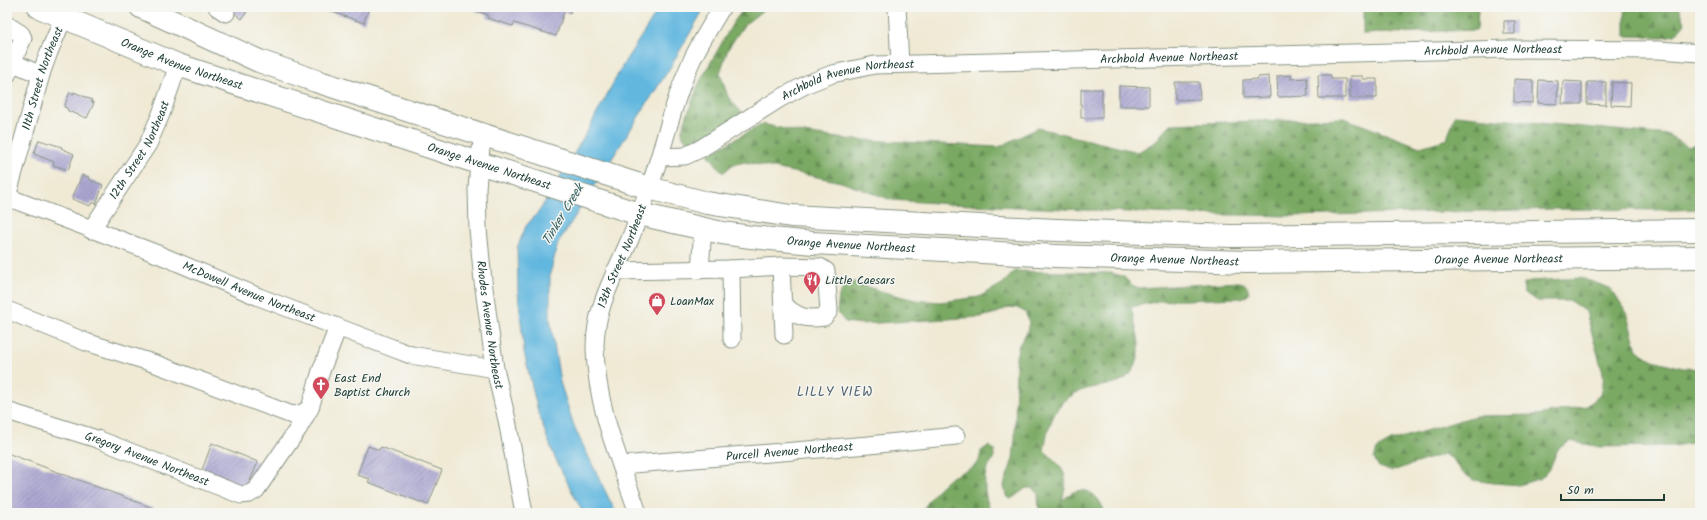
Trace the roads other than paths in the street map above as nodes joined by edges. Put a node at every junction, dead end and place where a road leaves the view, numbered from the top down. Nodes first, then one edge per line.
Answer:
1 (39, 7) edge
2 (141, 7) edge
3 (722, 7) edge
4 (897, 7) edge
5 (66, 12) edge
6 (165, 12) edge
7 (7, 25) edge
8 (1700, 52) edge
9 (900, 64) junction
10 (178, 65) junction
11 (9, 66) edge
12 (41, 75) junction
13 (484, 134) junction
14 (660, 157) junction
15 (479, 163) junction
16 (649, 188) junction
17 (7, 197) edge
18 (639, 214) junction
19 (703, 228) junction
20 (91, 230) junction
21 (1056, 230) junction
22 (1700, 230) edge
23 (1369, 235) junction
24 (1056, 256) junction
25 (1700, 256) edge
26 (1370, 261) junction
27 (781, 266) junction
28 (731, 269) junction
29 (700, 270) junction
30 (615, 271) junction
31 (783, 305) junction
32 (7, 310) edge
33 (338, 327) junction
34 (784, 335) dead end
35 (732, 338) dead end
36 (495, 369) junction
37 (310, 408) junction
38 (7, 411) edge
39 (956, 436) dead end
40 (621, 465) junction
41 (524, 513) edge
42 (638, 513) edge

1 - 5 highway, Orange Avenue Northeast
2 - 6 highway
3 - 14 street, 13th Street Northeast
4 - 9 street
5 - 10 highway, Orange Avenue Northeast
5 - 12 street, 11th Street Northeast
6 - 13 highway
7 - 11 street
8 - 9 street, Archbold Avenue Northeast
9 - 14 street, Archbold Avenue Northeast
10 - 15 highway, Orange Avenue Northeast
10 - 20 street, 12th Street Northeast
11 - 12 street
12 - 17 street, 11th Street Northeast
13 - 15 street, Rhodes Avenue Northeast
13 - 16 highway
14 - 16 street, 13th Street Northeast
15 - 18 highway, Orange Avenue Northeast
15 - 36 street, Rhodes Avenue Northeast
16 - 18 street, 13th Street Northeast
16 - 21 highway
17 - 20 street, McDowell Avenue Northeast
18 - 19 highway, Orange Avenue Northeast
18 - 30 street, 13th Street Northeast
19 - 24 highway, Orange Avenue Northeast
19 - 29 street
20 - 33 street, McDowell Avenue Northeast
21 - 23 highway
21 - 24 street
22 - 23 highway
23 - 26 street
24 - 26 highway, Orange Avenue Northeast
25 - 26 highway, Orange Avenue Northeast
27 - 28 street
27 - 31 street
27 - 31 street
28 - 29 street
28 - 35 street
29 - 30 street
30 - 40 street, 13th Street Northeast
31 - 34 street
32 - 37 street
33 - 36 street, McDowell Avenue Northeast
33 - 37 street, Gregory Avenue Northeast
36 - 41 street, Rhodes Avenue Northeast
37 - 38 street, Gregory Avenue Northeast
39 - 40 street, Purcell Avenue Northeast
40 - 42 street, 13th Street Northeast

